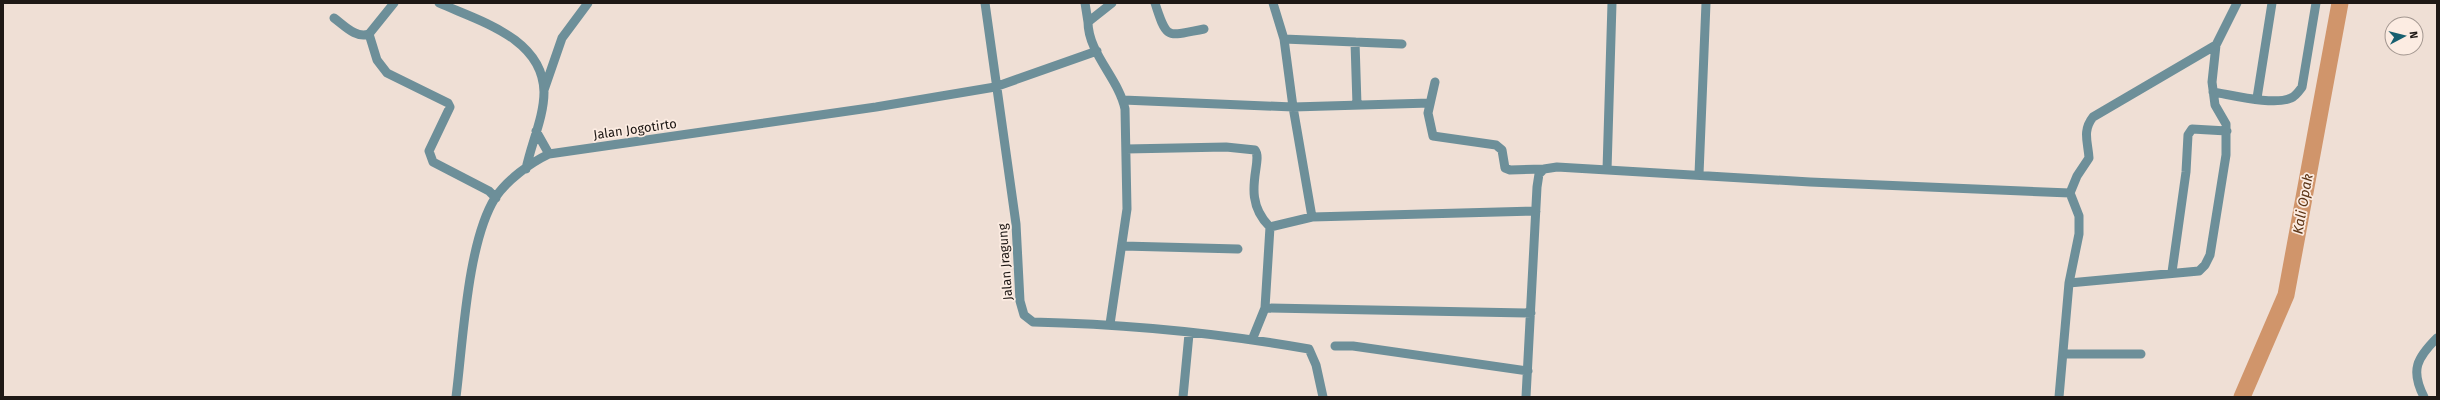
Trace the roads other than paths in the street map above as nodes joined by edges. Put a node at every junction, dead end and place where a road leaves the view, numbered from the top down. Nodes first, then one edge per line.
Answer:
1 (394, 3) edge
2 (439, 3) edge
3 (588, 3) edge
4 (985, 3) edge
5 (1086, 3) edge
6 (1112, 3) edge
7 (1155, 3) edge
8 (1273, 3) edge
9 (1612, 3) edge
10 (1706, 3) edge
11 (2237, 3) edge
12 (2272, 3) edge
13 (2316, 3) edge
14 (457, 7) edge
15 (334, 18) dead end
16 (1088, 22) junction
17 (1204, 29) dead end
18 (369, 34) junction
19 (1284, 39) junction
20 (1355, 42) junction
21 (1402, 44) dead end
22 (2216, 45) junction
23 (1097, 51) junction
24 (1435, 82) dead end
25 (995, 87) junction
26 (544, 92) junction
27 (2213, 92) junction
28 (2257, 98) junction
29 (1123, 100) junction
30 (1430, 103) junction
31 (1357, 105) junction
32 (1293, 107) junction
33 (536, 131) junction
34 (2227, 131) junction
35 (1126, 149) junction
36 (549, 154) junction
37 (526, 169) junction
38 (1544, 169) junction
39 (1607, 170) junction
40 (1699, 174) junction
41 (2070, 193) junction
42 (496, 198) junction
43 (1536, 211) junction
44 (1312, 217) junction
45 (1270, 227) junction
46 (1123, 246) junction
47 (1238, 249) dead end
48 (2172, 272) junction
49 (2069, 283) junction
50 (1265, 308) junction
51 (1531, 313) junction
52 (1110, 324) junction
53 (1189, 334) junction
54 (2437, 338) edge
55 (1252, 340) junction
56 (1335, 346) dead end
57 (2063, 354) junction
58 (2141, 354) dead end
59 (1528, 371) junction
60 (456, 397) edge
61 (1183, 397) edge
62 (1323, 397) edge
63 (1526, 397) edge
64 (2059, 397) edge
65 (2424, 397) edge

1 - 18 street
2 - 14 street
3 - 26 street
4 - 25 street, Jalan Jragung
5 - 16 street
6 - 16 street
7 - 17 street
8 - 19 street
9 - 39 street
10 - 40 street
11 - 22 street
12 - 28 street
13 - 28 street
14 - 26 street
15 - 18 street
16 - 23 street
18 - 42 street
19 - 20 street
19 - 32 street
20 - 21 street
20 - 31 street
22 - 27 street
22 - 41 street
23 - 25 street, Jalan Jogotirto
23 - 29 street
24 - 30 street
25 - 36 street, Jalan Jogotirto
25 - 52 street, Jalan Jragung
26 - 33 street
27 - 28 street
27 - 34 street
29 - 32 street
29 - 35 street
30 - 31 street
30 - 38 street
31 - 32 street
32 - 44 street
33 - 36 street
33 - 37 street
34 - 48 street
34 - 48 street
35 - 45 street
35 - 46 street
36 - 37 street, Jalan Jogotirto
37 - 42 street, Jalan Jogotirto
38 - 39 street
38 - 43 street
39 - 40 street
40 - 41 street
41 - 49 street
42 - 60 street, Jalan Jogotirto
43 - 44 street
43 - 51 street
44 - 45 street
45 - 50 street
46 - 47 street
46 - 52 street
48 - 49 street
49 - 57 street
50 - 51 street
50 - 55 street
51 - 59 street
52 - 53 street, Jalan Jragung
53 - 55 street, Jalan Jragung
53 - 61 street
54 - 65 street
55 - 62 street, Jalan Jragung
56 - 59 street
57 - 58 street
57 - 64 street
59 - 63 street

